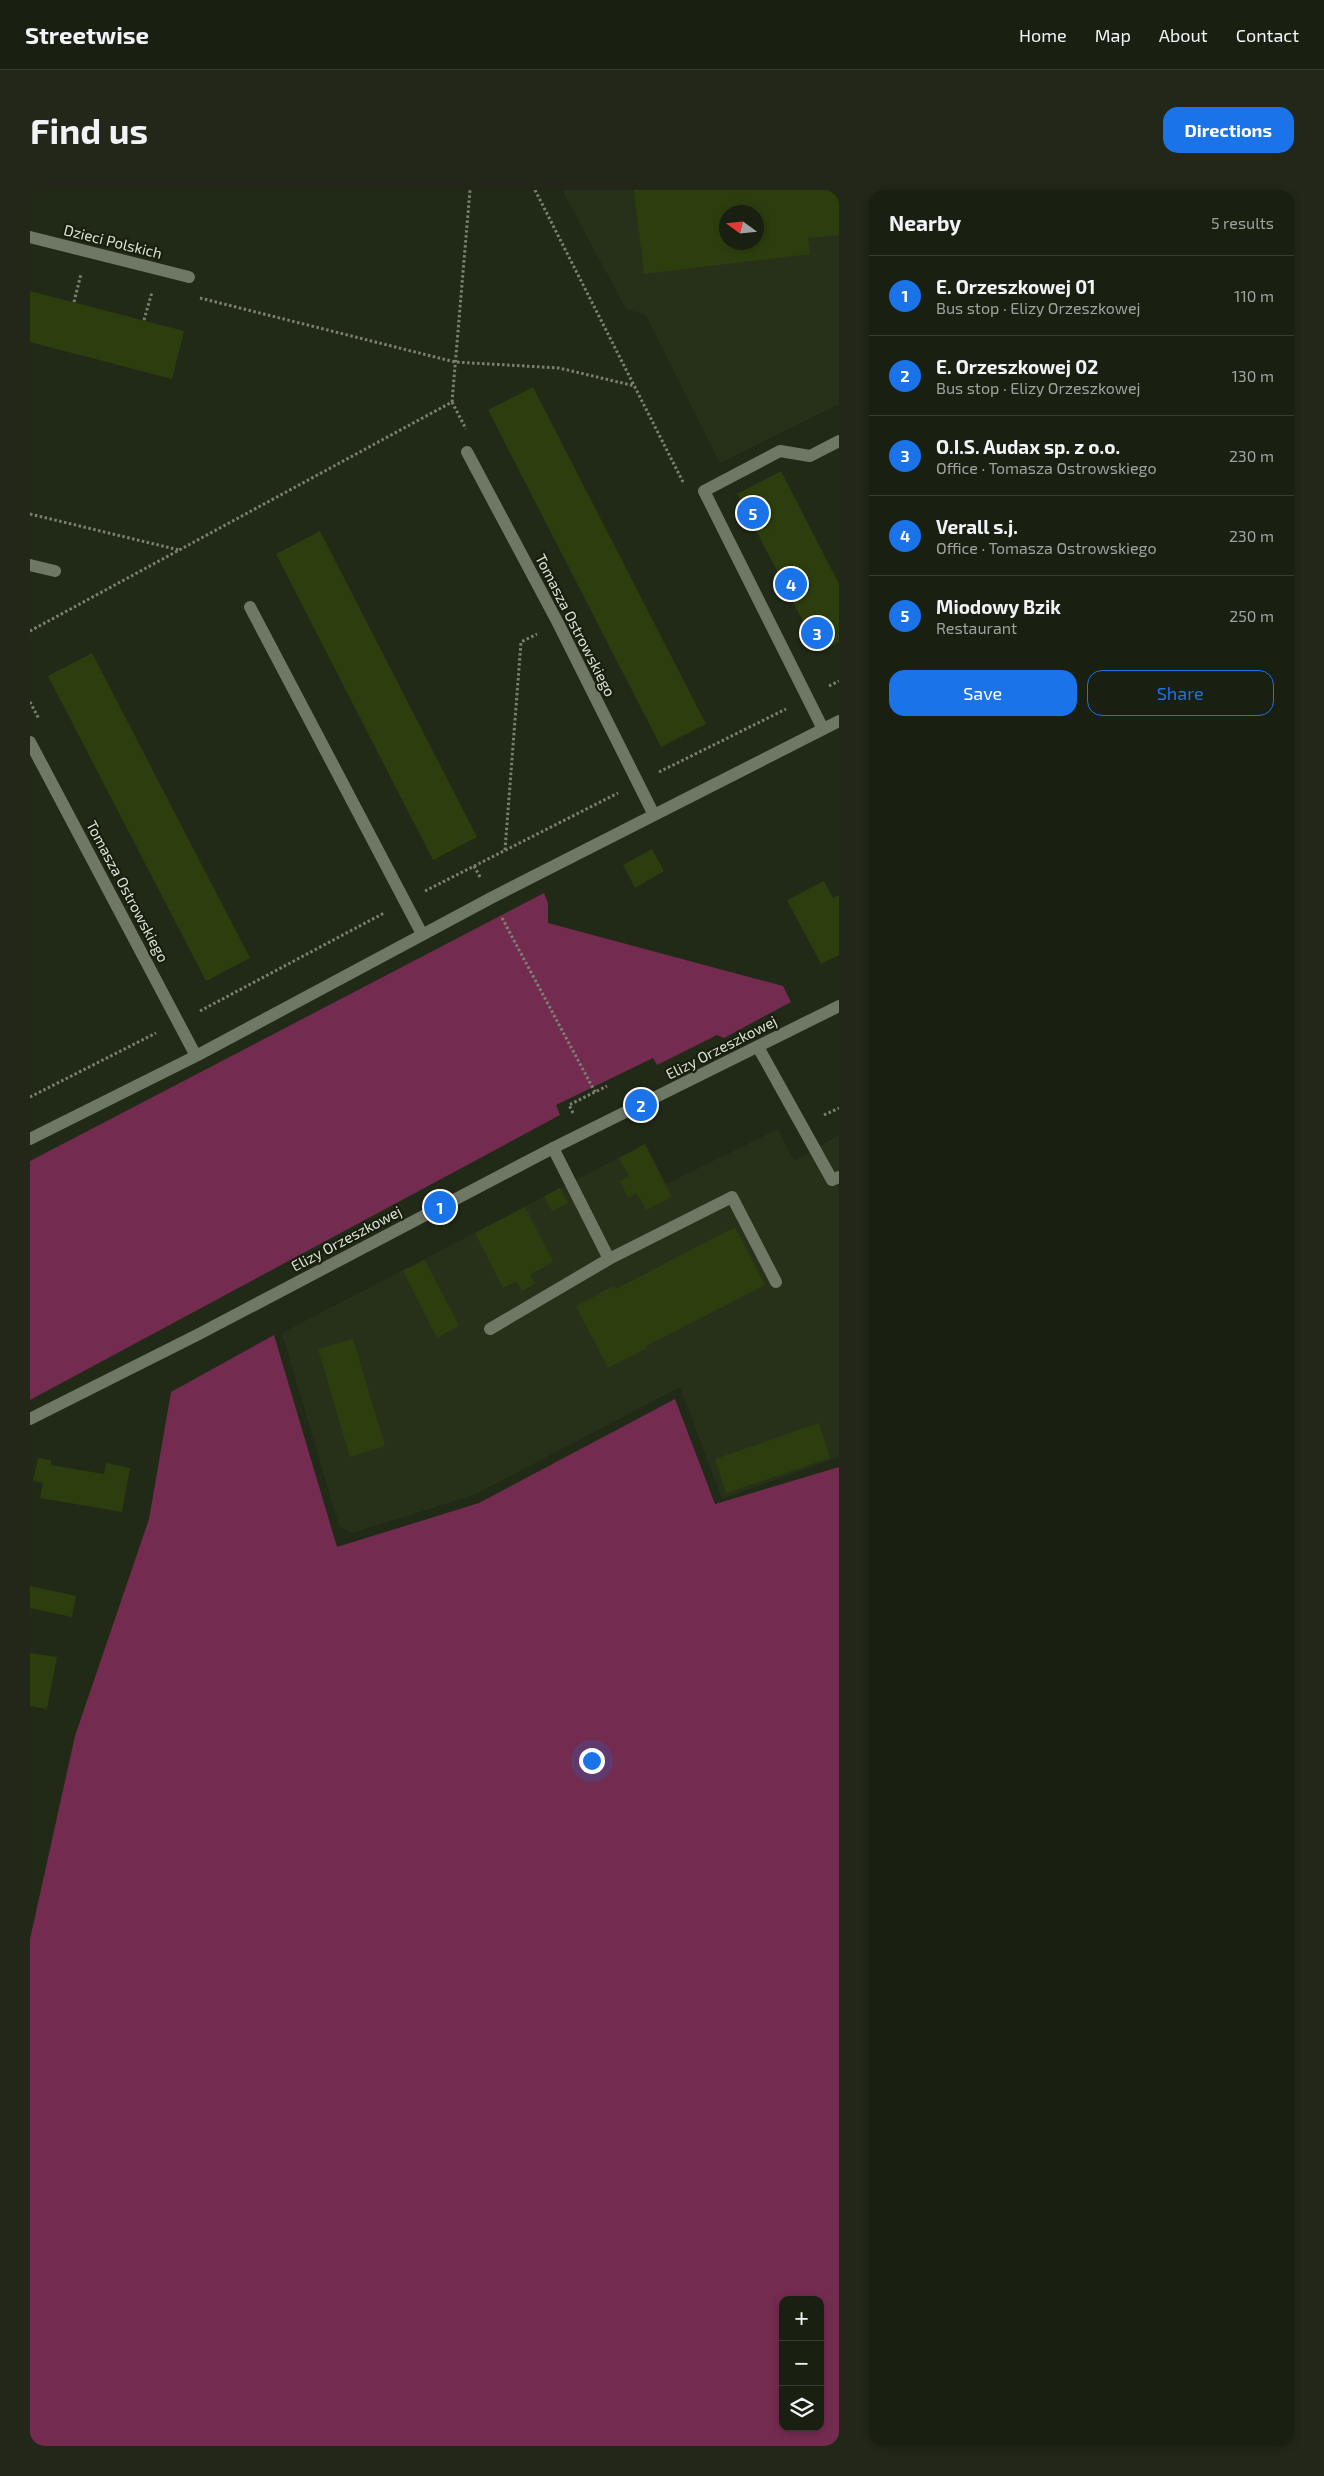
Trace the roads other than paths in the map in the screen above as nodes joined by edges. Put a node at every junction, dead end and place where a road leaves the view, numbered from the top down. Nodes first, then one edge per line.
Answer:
1 (30, 237) edge
2 (189, 277) dead end
3 (839, 441) edge
4 (467, 452) dead end
5 (30, 565) edge
6 (55, 571) dead end
7 (250, 607) dead end
8 (839, 721) edge
9 (823, 729) junction
10 (30, 742) edge
11 (654, 815) junction
12 (422, 934) junction
13 (839, 1006) edge
14 (758, 1047) junction
15 (196, 1056) junction
16 (30, 1139) edge
17 (553, 1148) junction
18 (839, 1177) edge
19 (609, 1259) junction
20 (776, 1282) dead end
21 (490, 1329) dead end
22 (30, 1419) edge

1 - 2 street, Dzieci Polskich
3 - 9 street
4 - 11 street, Tomasza Ostrowskiego
5 - 6 street
7 - 12 street
8 - 9 street
9 - 11 street
10 - 15 street, Tomasza Ostrowskiego
11 - 12 street
12 - 15 street
13 - 14 street, Elizy Orzeszkowej
14 - 17 street, Elizy Orzeszkowej
14 - 18 street
15 - 16 street
17 - 19 street
17 - 22 street, Elizy Orzeszkowej
19 - 20 street
19 - 21 street

